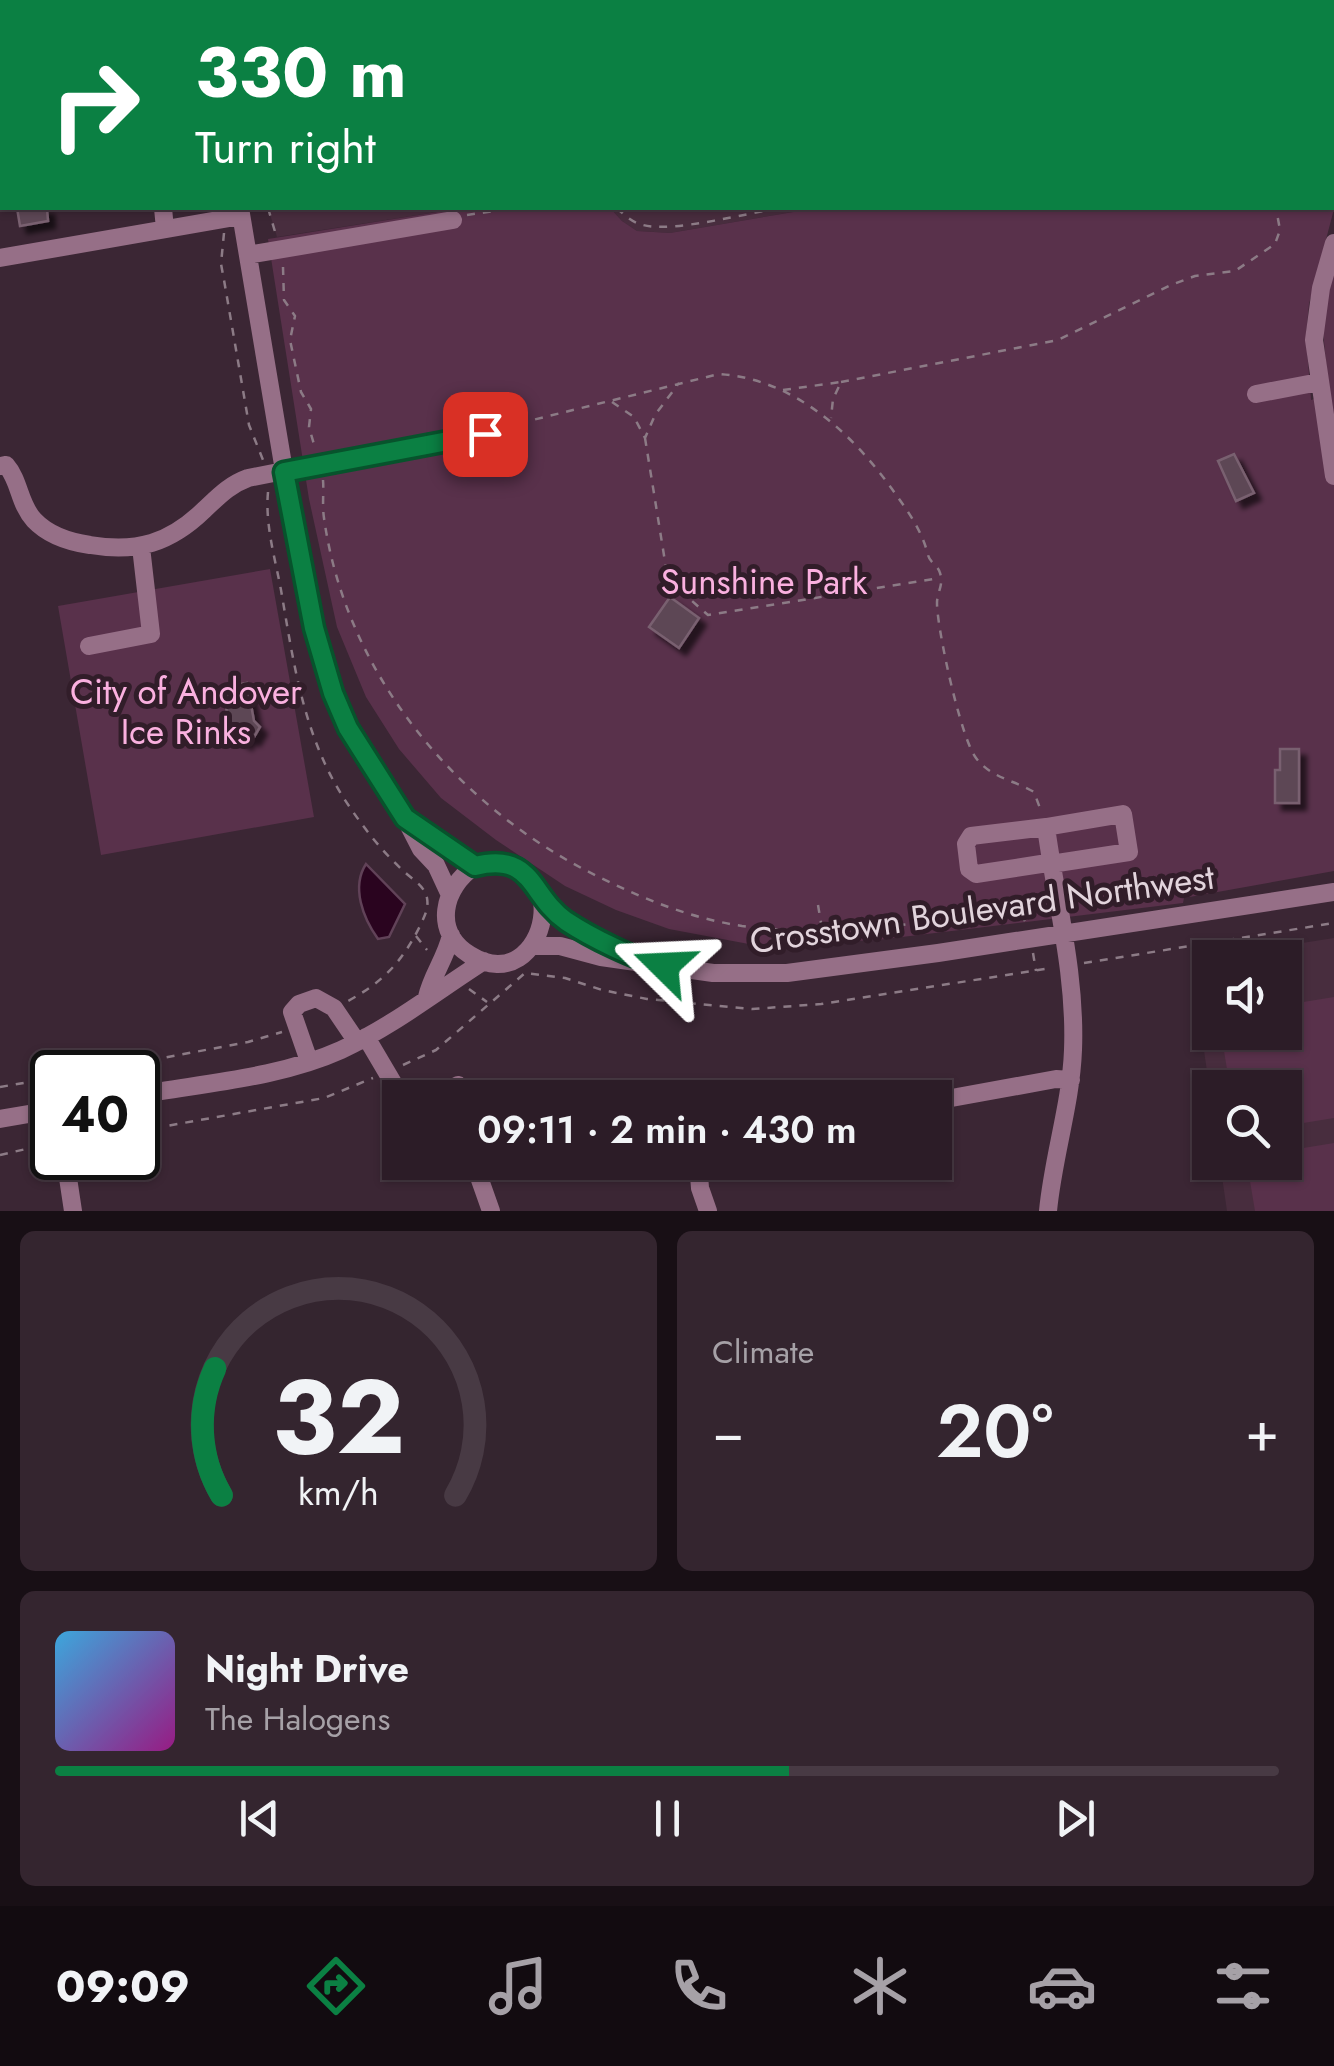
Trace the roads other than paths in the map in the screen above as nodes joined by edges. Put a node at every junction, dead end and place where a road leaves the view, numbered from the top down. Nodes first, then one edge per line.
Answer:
1 (163, 210) edge
2 (241, 212) edge
3 (453, 220) road end
4 (165, 229) junction
5 (1334, 242) edge
6 (248, 255) junction
7 (0, 258) edge
8 (1323, 369) edge
9 (1256, 394) dead end
10 (491, 430) road end
11 (0, 466) edge
12 (284, 472) junction
13 (1334, 476) edge
14 (141, 547) junction
15 (89, 646) dead end
16 (405, 818) junction
17 (1046, 827) junction
18 (1051, 864) junction
19 (475, 866) junction
20 (1334, 892) edge
21 (449, 893) junction
22 (543, 898) junction
23 (450, 935) junction
24 (1064, 935) junction
25 (532, 946) junction
26 (638, 960) junction
27 (484, 961) junction
28 (426, 997) junction
29 (361, 1039) junction
30 (309, 1061) junction
31 (389, 1080) edge
32 (1071, 1080) junction
33 (160, 1091) edge
34 (952, 1098) edge
35 (30, 1114) edge
36 (0, 1120) edge
37 (68, 1180) edge
38 (481, 1180) edge
39 (699, 1180) edge
40 (73, 1211) edge
41 (491, 1211) edge
42 (708, 1211) edge
43 (1048, 1211) edge

1 - 4 street
2 - 4 street
2 - 6 street, Crosstown Boulevard Northwest
3 - 6 street
4 - 7 street
5 - 8 street
6 - 12 street, Crosstown Boulevard Northwest
8 - 9 street
8 - 13 street
10 - 12 street
11 - 14 street
12 - 14 street
12 - 16 street, Crosstown Boulevard Northwest
14 - 15 street
16 - 19 street, Crosstown Boulevard Northwest
16 - 21 street, Crosstown Boulevard Northwest
17 - 18 street
17 - 18 street
17 - 18 street
18 - 24 street
19 - 21 street
19 - 22 street, Crosstown Boulevard Northwest
20 - 24 street, Crosstown Boulevard Northwest
21 - 23 street
22 - 25 street
22 - 26 street, Crosstown Boulevard Northwest
23 - 27 street
23 - 28 street
24 - 26 street, Crosstown Boulevard Northwest
24 - 32 street
25 - 26 street, Crosstown Boulevard Northwest
25 - 27 street, Crosstown Boulevard Northwest
27 - 28 street, Crosstown Boulevard Northwest
28 - 29 street, Crosstown Boulevard Northwest
29 - 30 street, Crosstown Boulevard Northwest
29 - 30 street
29 - 31 street
30 - 33 street, Crosstown Boulevard Northwest
32 - 34 street
32 - 43 street
35 - 36 street
37 - 40 street
38 - 41 street
39 - 42 street

